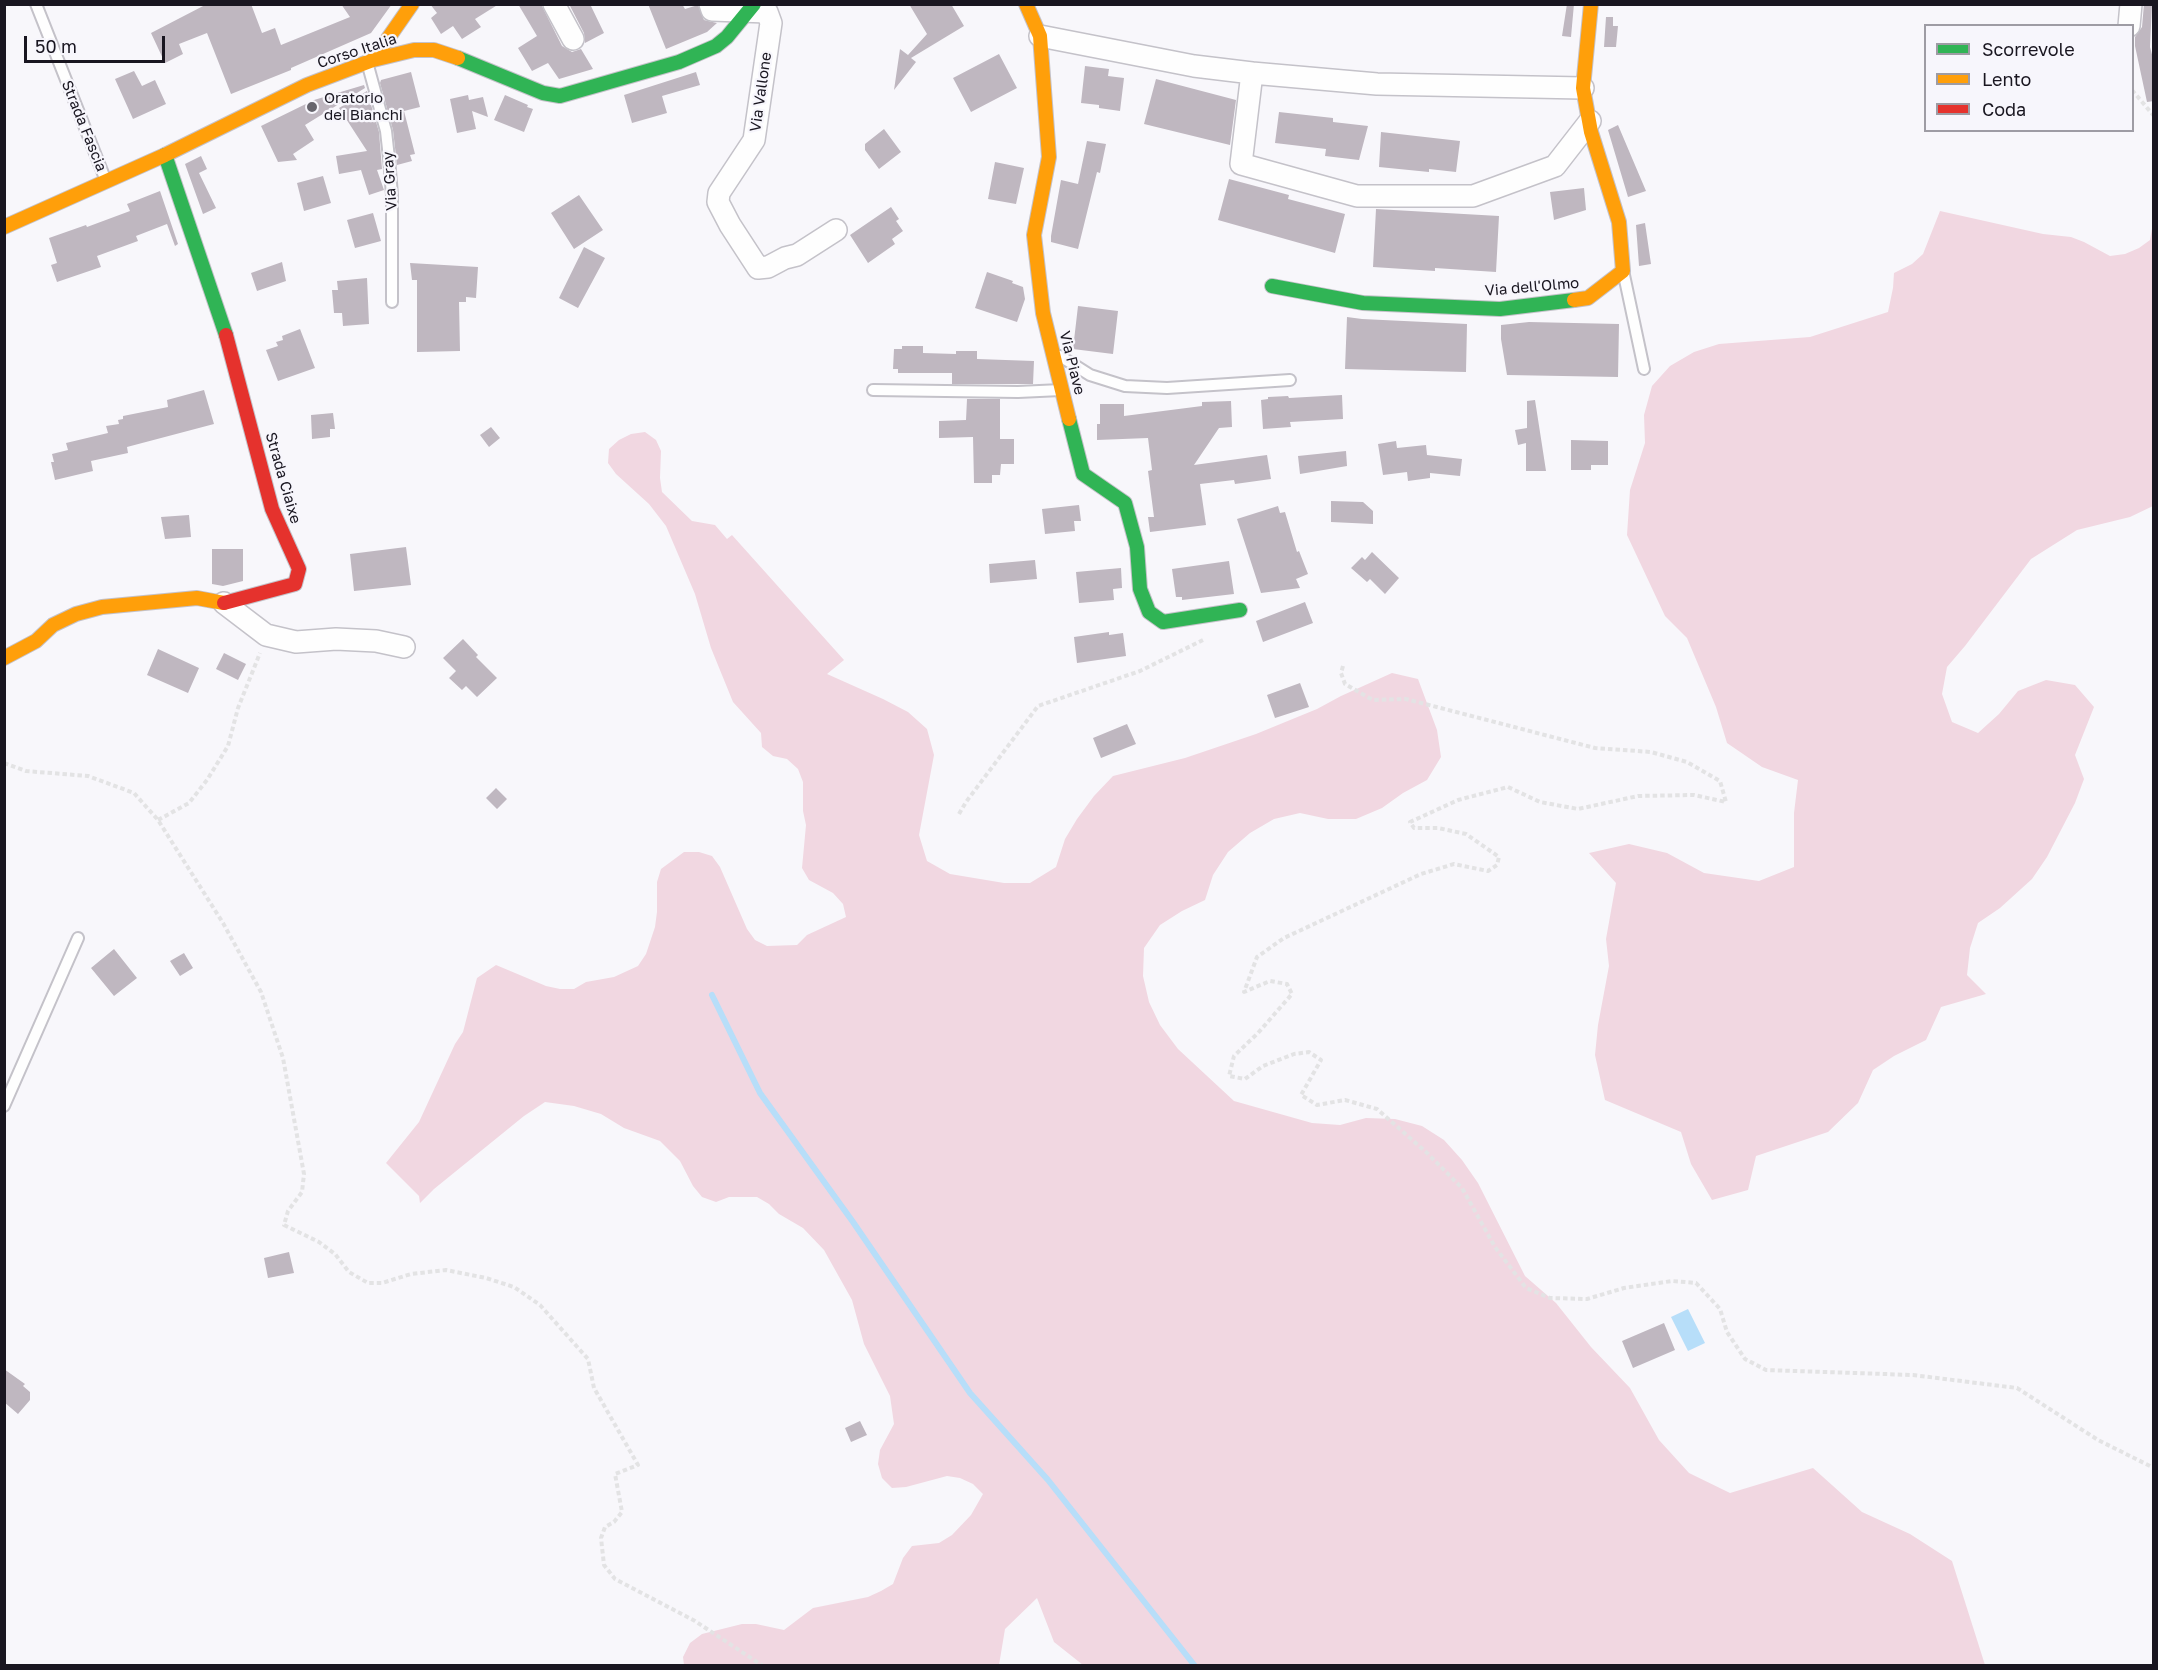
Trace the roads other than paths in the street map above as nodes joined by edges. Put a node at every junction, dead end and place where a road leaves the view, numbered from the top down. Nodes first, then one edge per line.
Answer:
1 (36, 4) edge
2 (412, 4) edge
3 (554, 4) edge
4 (710, 4) edge
5 (1026, 4) edge
6 (1591, 4) edge
7 (2131, 4) edge
8 (752, 7) edge
9 (2128, 24) edge
10 (1040, 36) junction
11 (573, 39) dead end
12 (370, 61) junction
13 (1252, 73) junction
14 (1583, 88) junction
15 (1590, 121) junction
16 (165, 155) junction
17 (106, 181) junction
18 (4, 227) edge
19 (836, 230) dead end
20 (1623, 271) junction
21 (1272, 286) dead end
22 (392, 302) dead end
23 (1052, 351) junction
24 (1644, 369) dead end
25 (1290, 380) dead end
26 (873, 390) dead end
27 (1062, 390) junction
28 (224, 603) junction
29 (1240, 610) dead end
30 (404, 647) dead end
31 (4, 658) edge
32 (78, 938) dead end
33 (4, 1107) edge

1 - 17 lane, Strada Fascia
2 - 12 street
3 - 11 street
4 - 8 street
5 - 10 street, Via Piave
6 - 14 street
7 - 9 street
8 - 12 street, Corso Italia
8 - 19 street, Via Vallone
10 - 13 street
10 - 23 street, Via Piave
12 - 16 street, Corso Italia
12 - 22 lane, Via Gray
13 - 14 street
13 - 15 street
14 - 15 street
15 - 20 street
16 - 17 street, Corso Italia
16 - 28 street, Strada Ciaixe
17 - 18 street, Corso Italia
20 - 21 street, Via dell'Olmo
20 - 24 lane
23 - 25 lane
23 - 27 street, Via Piave
26 - 27 lane
27 - 29 street, Via Piave
28 - 30 street
28 - 31 street, Strada Ciaixe
32 - 33 lane

